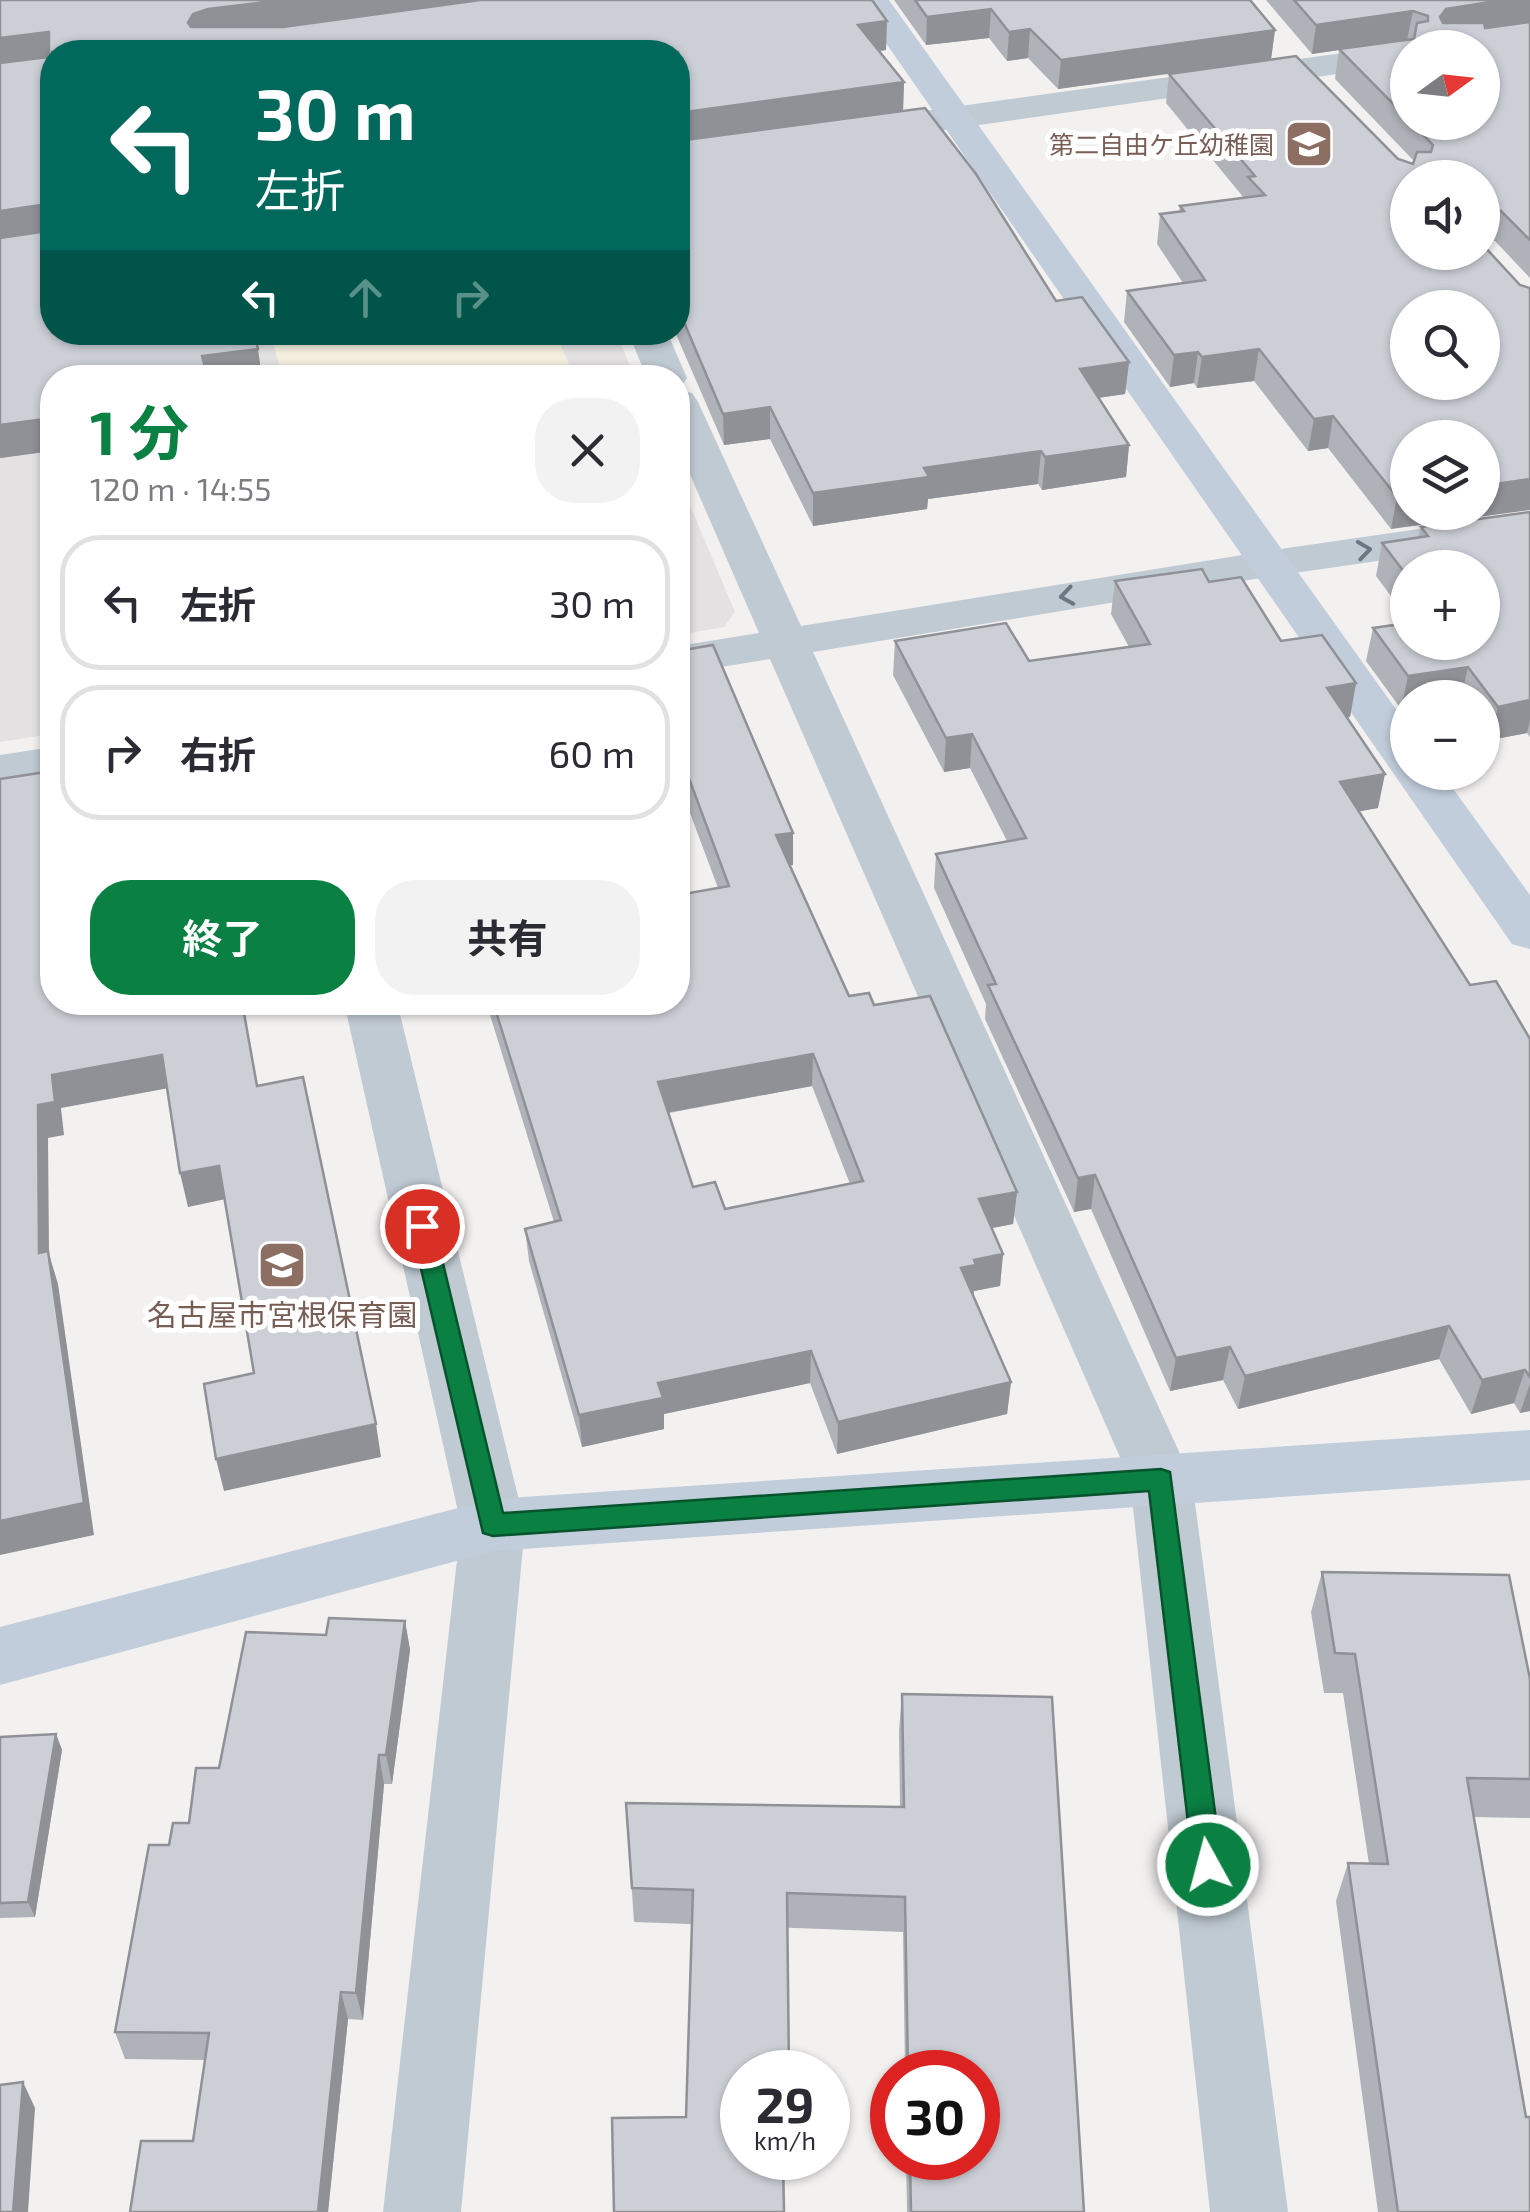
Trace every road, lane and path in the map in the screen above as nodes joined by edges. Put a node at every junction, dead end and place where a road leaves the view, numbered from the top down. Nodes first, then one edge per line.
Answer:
1 (872, 0) edge
2 (1278, 41) dead end
3 (1390, 57) edge
4 (1301, 69) junction
5 (1328, 96) edge
6 (955, 117) junction
7 (826, 136) edge
8 (690, 429) edge
9 (1530, 526) edge
10 (1267, 564) junction
11 (784, 642) junction
12 (690, 658) edge
13 (1390, 735) edge
14 (40, 764) edge
15 (0, 770) edge
16 (1429, 790) edge
17 (1530, 932) edge
18 (373, 1015) edge
19 (1530, 1454) edge
20 (1161, 1480) junction
21 (493, 1525) junction
22 (0, 1656) edge
23 (422, 2212) edge
24 (1249, 2212) edge

1 - 6 street
2 - 4 street
3 - 4 street
4 - 5 street
4 - 6 street
6 - 7 street
6 - 10 street
8 - 11 street
10 -> 9 street
10 -> 11 street
10 - 13 street
11 - 12 street
11 - 20 street
14 - 15 street
16 - 17 street
18 - 21 street
19 - 20 street
20 - 21 street
20 - 24 street
21 - 22 street
21 - 23 street

